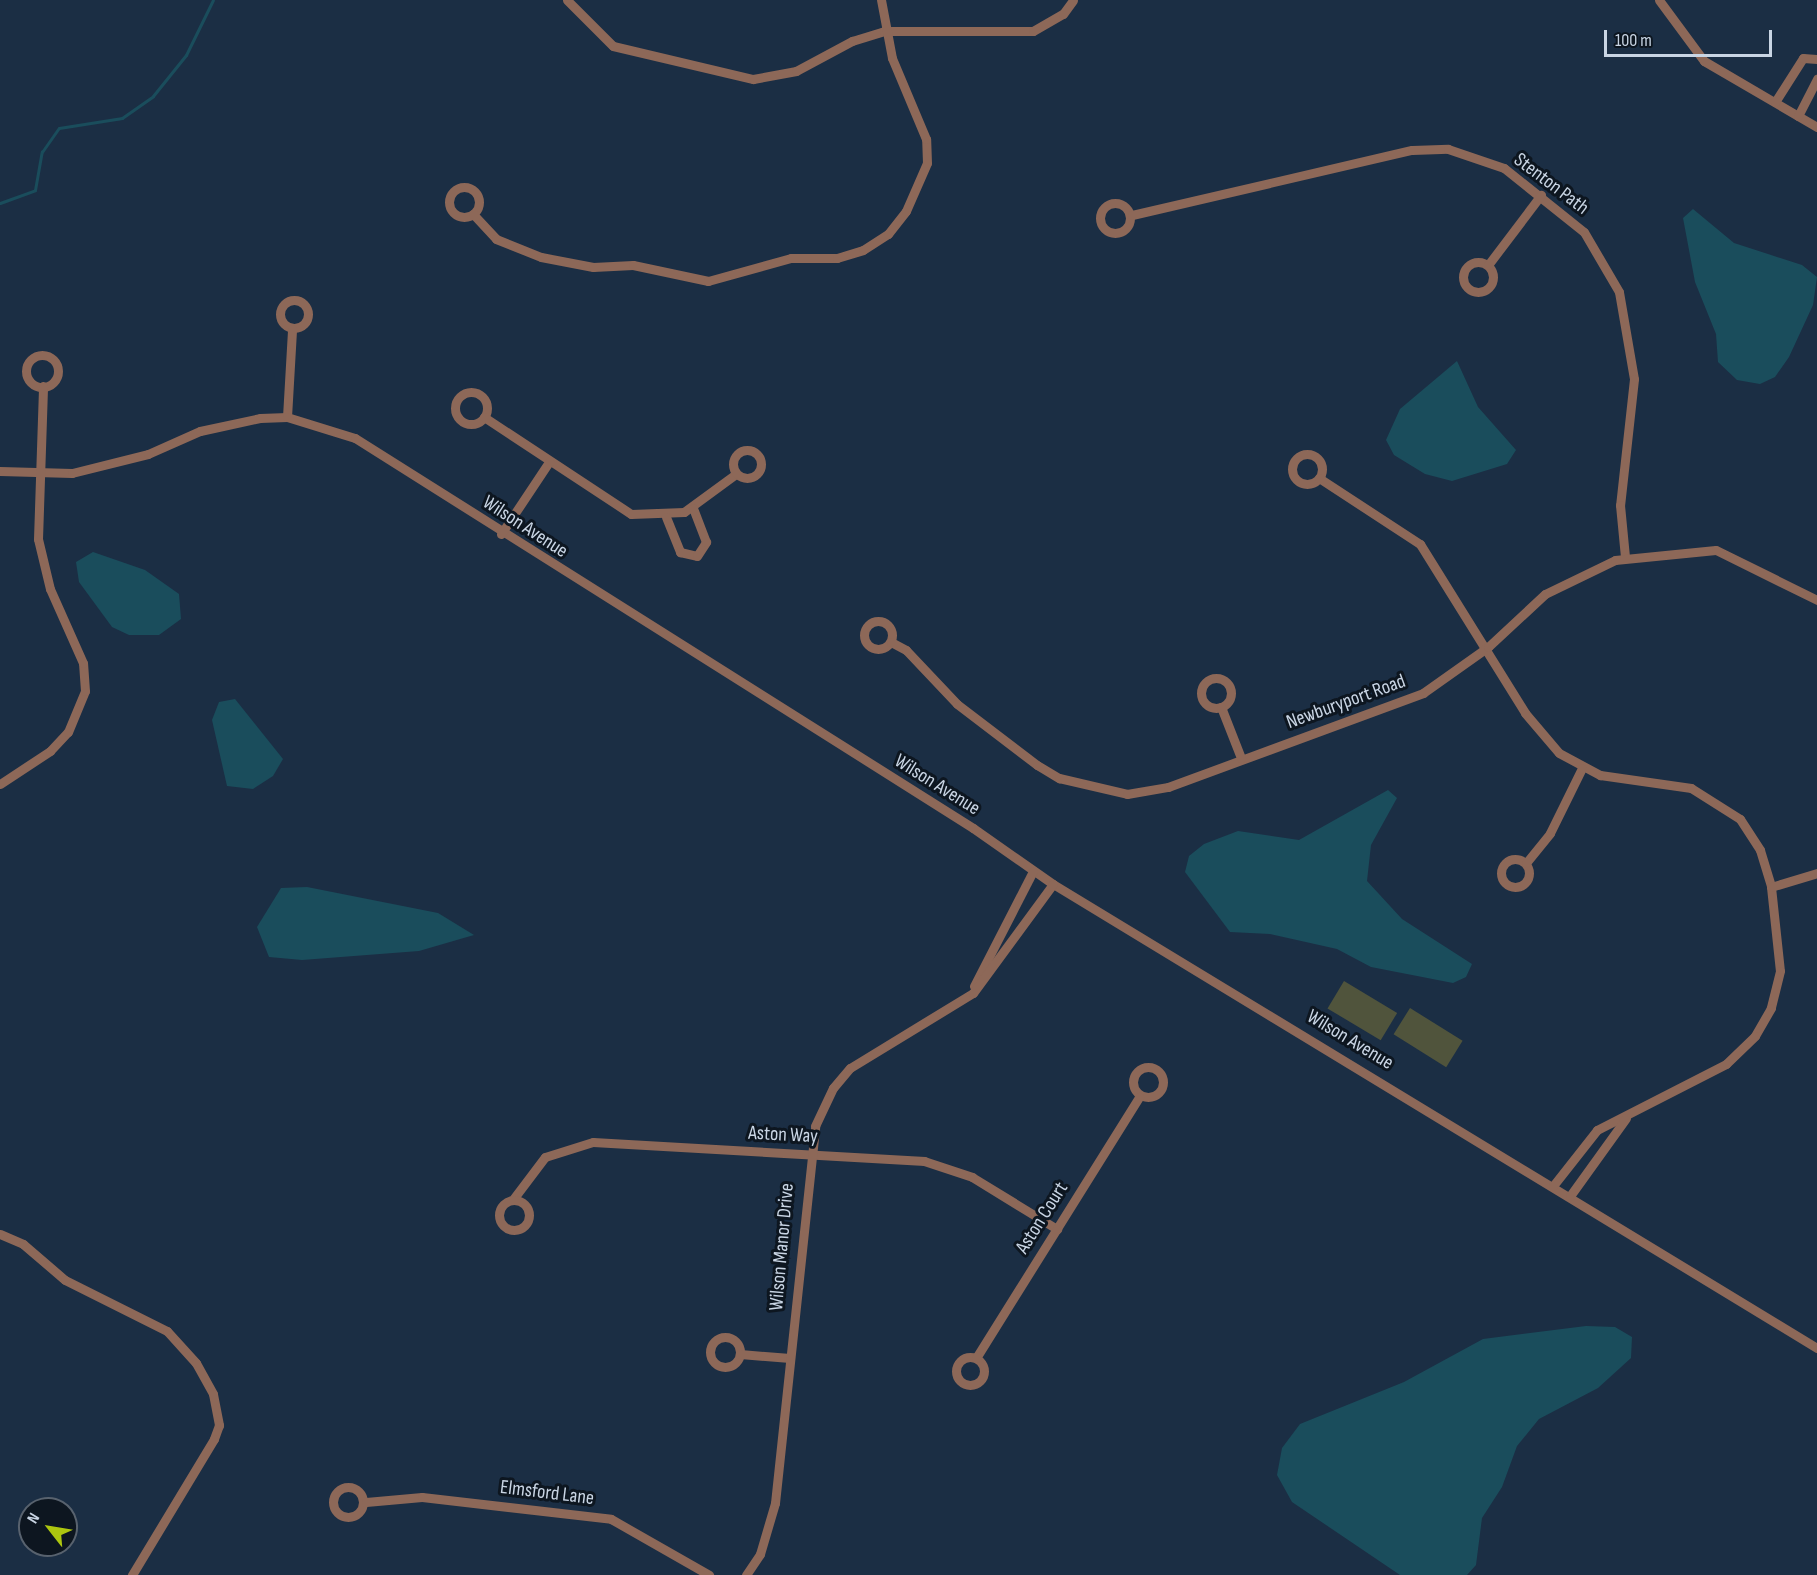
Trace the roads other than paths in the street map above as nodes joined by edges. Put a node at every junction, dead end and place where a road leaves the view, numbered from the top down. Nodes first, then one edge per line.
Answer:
1 (567, 0) edge
2 (881, 0) edge
3 (1074, 0) edge
4 (1659, 0) edge
5 (884, 31) junction
6 (1817, 59) edge
7 (1817, 79) edge
8 (1775, 102) junction
9 (1798, 116) junction
10 (1817, 127) edge
11 (1541, 195) junction
12 (473, 214) dead end
13 (1132, 215) dead end
14 (1488, 265) dead end
15 (292, 329) dead end
16 (44, 386) dead end
17 (287, 417) junction
18 (484, 417) dead end
19 (549, 462) junction
20 (0, 471) edge
21 (41, 474) junction
22 (736, 474) dead end
23 (1319, 478) dead end
24 (693, 508) junction
25 (666, 517) junction
26 (501, 534) junction
27 (1625, 557) junction
28 (1817, 600) edge
29 (891, 642) dead end
30 (1488, 647) junction
31 (1221, 707) dead end
32 (1241, 758) junction
33 (1582, 768) junction
34 (0, 784) edge
35 (1526, 863) dead end
36 (1033, 871) junction
37 (1817, 873) edge
38 (1053, 884) junction
39 (1771, 887) junction
40 (971, 994) junction
41 (1139, 1097) dead end
42 (1626, 1118) junction
43 (809, 1154) junction
44 (1553, 1185) junction
45 (1570, 1196) junction
46 (514, 1198) dead end
47 (0, 1224) edge
48 (1057, 1228) junction
49 (0, 1233) edge
50 (1817, 1348) edge
51 (740, 1354) dead end
52 (790, 1358) junction
53 (976, 1358) dead end
54 (366, 1502) dead end
55 (132, 1575) edge
56 (710, 1575) edge
57 (746, 1575) edge

1 - 5 street
2 - 5 street
3 - 5 street
4 - 8 street
5 - 12 street
6 - 8 street
7 - 9 street
8 - 9 street
9 - 10 street
11 - 13 street, Stenton Path
11 - 14 street
11 - 27 street, Stenton Path
15 - 17 street
16 - 21 street
17 - 21 street, Wilson Avenue
17 - 26 street, Wilson Avenue
18 - 19 street
19 - 25 street
19 - 26 street
20 - 21 street, Wilson Avenue
21 - 34 street
22 - 24 street
23 - 30 street
24 - 25 street
24 - 25 street
26 - 36 street, Wilson Avenue
27 - 28 street, Newburyport Road
27 - 30 street, Newburyport Road
29 - 32 street, Newburyport Road
30 - 32 street, Newburyport Road
30 - 33 street
31 - 32 street
33 - 35 street
33 - 39 street
36 - 38 street, Wilson Avenue
36 - 40 street
37 - 39 street
38 - 40 street, Wilson Manor Drive
38 - 44 street, Wilson Avenue
39 - 42 street
40 - 43 street, Wilson Manor Drive
41 - 48 street, Aston Court
42 - 44 street
42 - 45 street
43 - 46 street, Aston Way
43 - 48 street, Aston Way
43 - 52 street, Wilson Manor Drive
44 - 45 street, Wilson Avenue
45 - 50 street, Wilson Avenue
47 - 49 street
48 - 53 street, Aston Court
49 - 55 street
51 - 52 street
52 - 57 street, Wilson Manor Drive
54 - 56 street, Elmsford Lane

